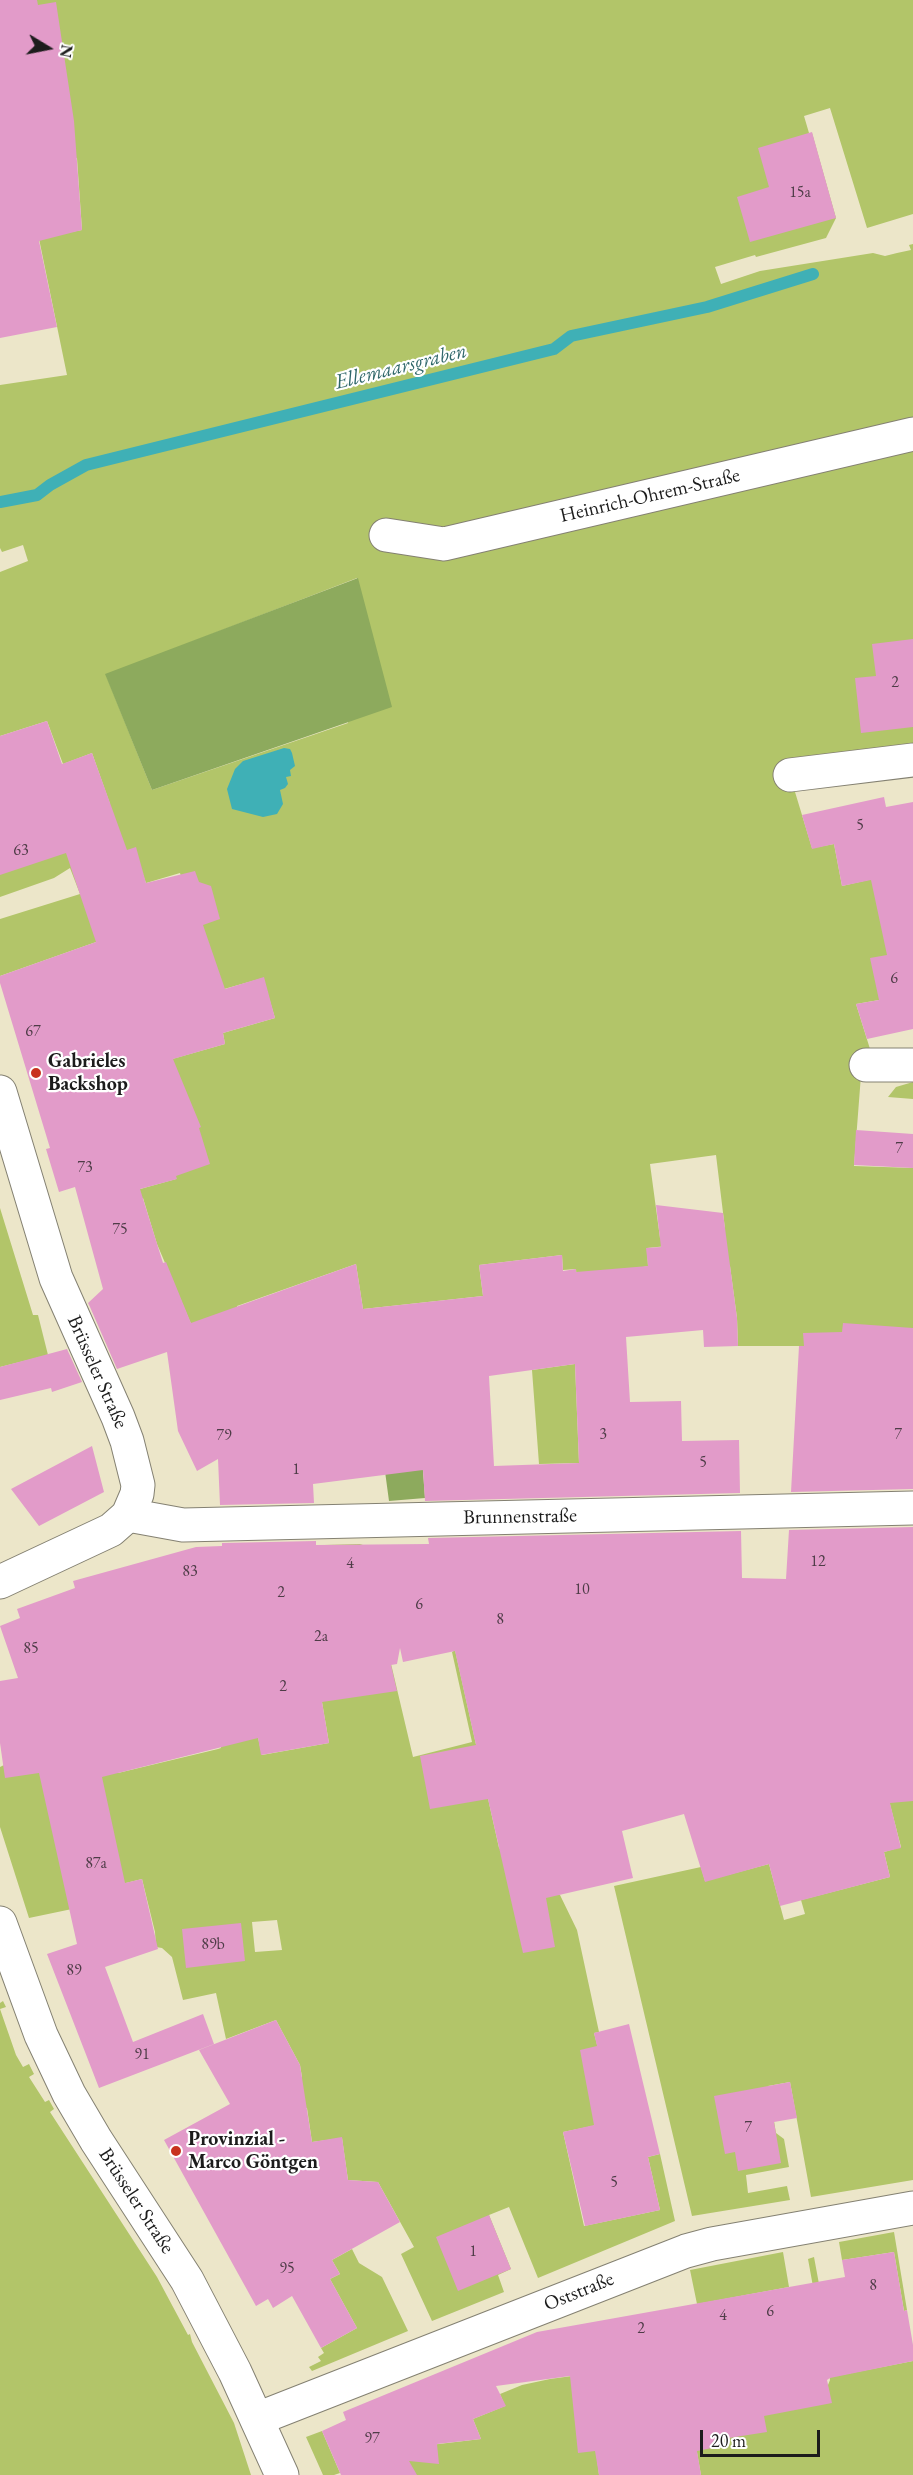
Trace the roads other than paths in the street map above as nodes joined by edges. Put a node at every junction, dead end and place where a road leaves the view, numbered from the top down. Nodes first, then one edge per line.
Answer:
1 (913, 434) edge
2 (386, 536) dead end
3 (913, 760) edge
4 (790, 775) dead end
5 (866, 1065) dead end
6 (913, 1065) edge
7 (0, 1092) edge
8 (913, 1508) edge
9 (128, 1515) junction
10 (0, 1582) edge
11 (0, 1923) edge
12 (913, 2208) edge
13 (257, 2419) junction
14 (282, 2475) edge

1 - 2 street, Heinrich-Ohrem-Straße
3 - 4 street
5 - 6 street
7 - 9 street, Brüsseler Straße
8 - 9 street, Brunnenstraße
9 - 10 street
11 - 13 street, Brüsseler Straße
12 - 13 street, Oststraße
13 - 14 street, Brüsseler Straße

